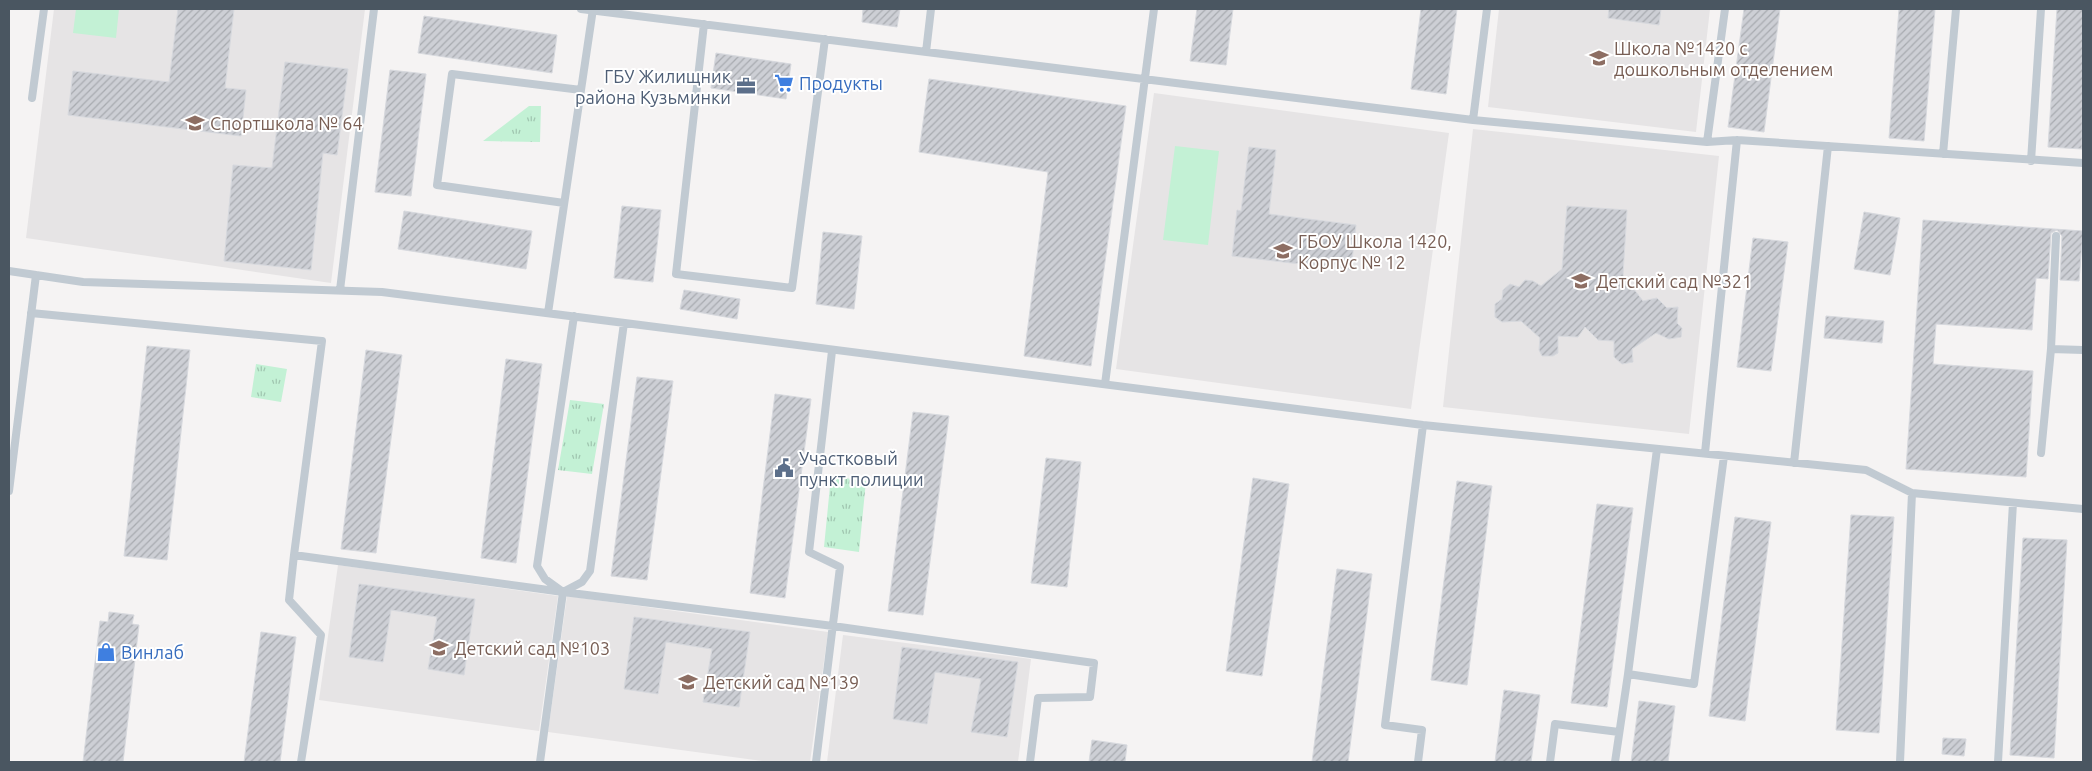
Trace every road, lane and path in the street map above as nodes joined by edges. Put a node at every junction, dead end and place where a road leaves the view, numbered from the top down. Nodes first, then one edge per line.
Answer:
1 (44, 9) edge
2 (374, 9) edge
3 (581, 9) edge
4 (931, 9) edge
5 (1154, 9) edge
6 (1488, 9) edge
7 (1724, 9) edge
8 (1956, 9) edge
9 (2041, 9) edge
10 (593, 10) edge
11 (704, 24) junction
12 (825, 39) junction
13 (926, 52) junction
14 (1144, 79) junction
15 (581, 90) junction
16 (32, 98) dead end
17 (1473, 120) junction
18 (1736, 140) junction
19 (1707, 142) junction
20 (1828, 146) junction
21 (1943, 154) junction
22 (2031, 161) junction
23 (2083, 164) edge
24 (564, 203) junction
25 (2056, 236) dead end
26 (9, 271) edge
27 (36, 275) junction
28 (340, 290) junction
29 (31, 313) junction
30 (548, 313) junction
31 (574, 316) junction
32 (624, 323) junction
33 (2050, 349) junction
34 (832, 350) junction
35 (2083, 350) edge
36 (1105, 384) junction
37 (1423, 425) junction
38 (1657, 449) junction
39 (2041, 453) dead end
40 (1704, 454) junction
41 (1724, 456) junction
42 (1794, 463) junction
43 (9, 491) edge
44 (1912, 493) junction
45 (2013, 503) junction
46 (2083, 509) edge
47 (294, 556) junction
48 (564, 592) junction
49 (833, 626) junction
50 (1628, 674) junction
51 (1619, 732) junction
52 (301, 762) edge
53 (540, 762) edge
54 (816, 762) edge
55 (1030, 762) edge
56 (1418, 762) edge
57 (1550, 762) edge
58 (1614, 762) edge
59 (1900, 762) edge
60 (1998, 762) edge

1 - 16 lane
2 - 28 lane
3 - 10 lane
4 - 13 lane
5 - 14 lane
6 - 17 lane
7 - 19 lane
8 - 21 lane
9 - 22 lane
10 - 11 lane
10 - 15 lane
11 - 12 lane
11 - 12 lane
12 - 13 lane
13 - 14 lane
14 - 17 lane
14 - 36 lane
15 - 24 lane
15 - 24 lane
17 - 19 lane
18 - 19 lane
18 - 20 lane
18 - 40 lane
20 - 21 lane
20 - 42 lane
21 - 22 lane
22 - 23 lane
24 - 30 lane
25 - 33 lane
26 - 27 lane
27 - 28 lane
27 - 29 lane
28 - 30 lane
29 - 43 lane
29 - 47 lane
30 - 31 lane
31 - 32 lane
31 - 48 lane
32 - 34 lane
32 - 48 lane
33 - 35 lane
33 - 39 lane
34 - 36 lane
34 - 49 lane
36 - 37 lane
37 - 38 lane
37 - 56 lane
38 - 40 lane
38 - 50 lane
40 - 41 lane
41 - 42 lane
41 - 50 lane
42 - 44 lane
44 - 45 lane
44 - 59 lane
45 - 46 lane
45 - 60 lane
47 - 48 lane
47 - 52 lane
48 - 49 lane
48 - 53 lane
49 - 54 lane
49 - 55 lane
50 - 51 lane
51 - 57 lane
51 - 58 lane

